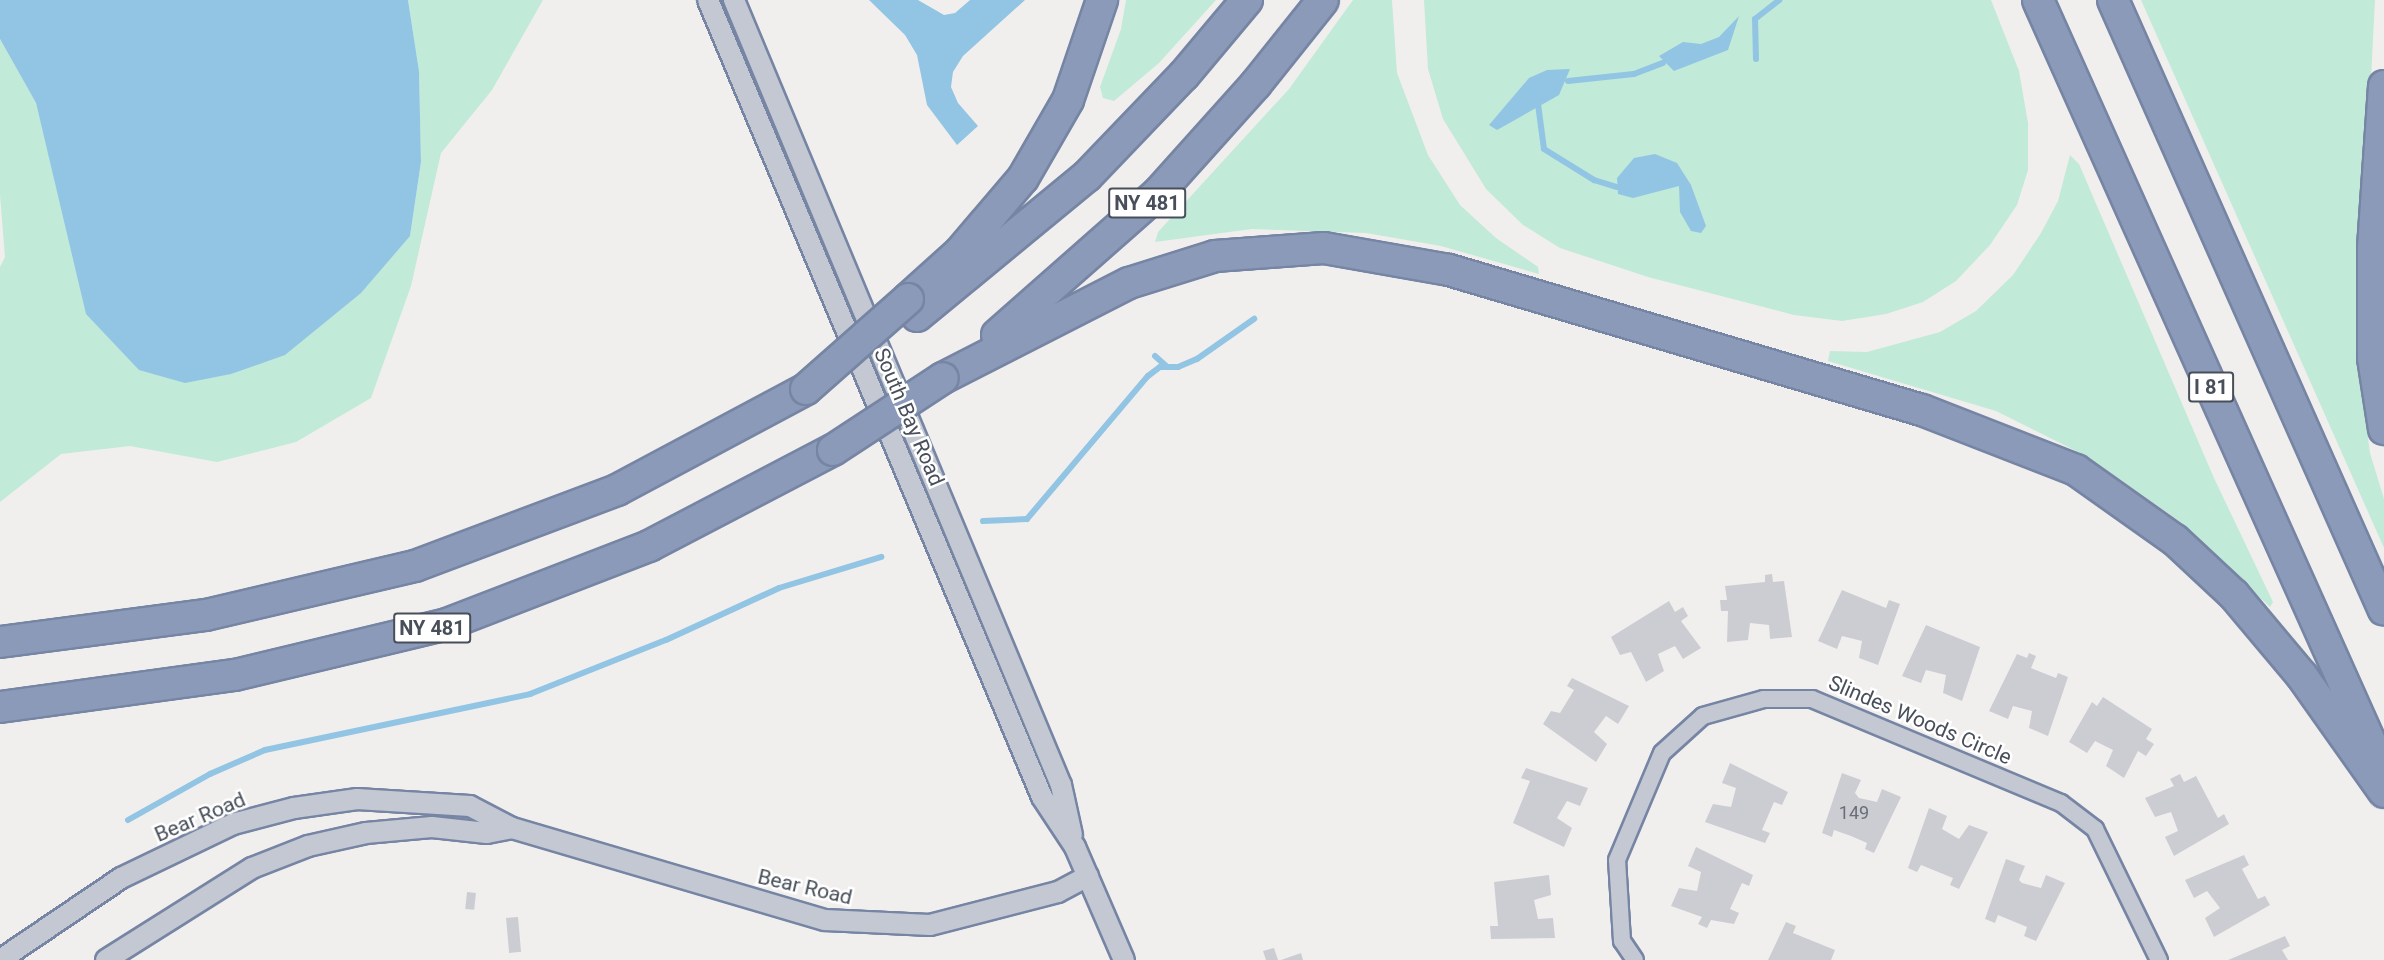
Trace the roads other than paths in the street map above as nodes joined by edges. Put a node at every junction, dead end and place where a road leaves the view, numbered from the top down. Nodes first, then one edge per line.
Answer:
1 (708, 0) edge
2 (734, 0) edge
3 (1102, 0) edge
4 (1247, 0) edge
5 (1323, 0) edge
6 (2038, 0) edge
7 (2113, 0) edge
8 (2384, 86) edge
9 (913, 308) junction
10 (943, 378) junction
11 (2384, 429) edge
12 (2384, 610) edge
13 (0, 642) edge
14 (0, 707) edge
15 (2384, 774) edge
16 (2384, 792) edge
17 (512, 828) junction
18 (1075, 847) junction
19 (1088, 876) junction
20 (0, 960) edge
21 (106, 960) edge
22 (1124, 960) edge
23 (1635, 960) edge
24 (2159, 960) edge

1 - 18 street, South Bay Road
2 - 18 street, South Bay Road
3 - 9 highway
4 - 9 highway, NY 481
5 - 10 highway, NY 481
6 - 15 highway, I 81
7 - 12 highway
8 - 11 highway
9 - 13 highway, NY 481, bridge
10 - 14 highway, NY 481, bridge
10 - 16 highway
17 - 19 street, Bear Road
17 - 20 street, Bear Road
17 - 21 street, Bear Road
18 - 19 street, South Bay Road
19 - 22 street, South Bay Road
23 - 24 street, Slindes Woods Circle

